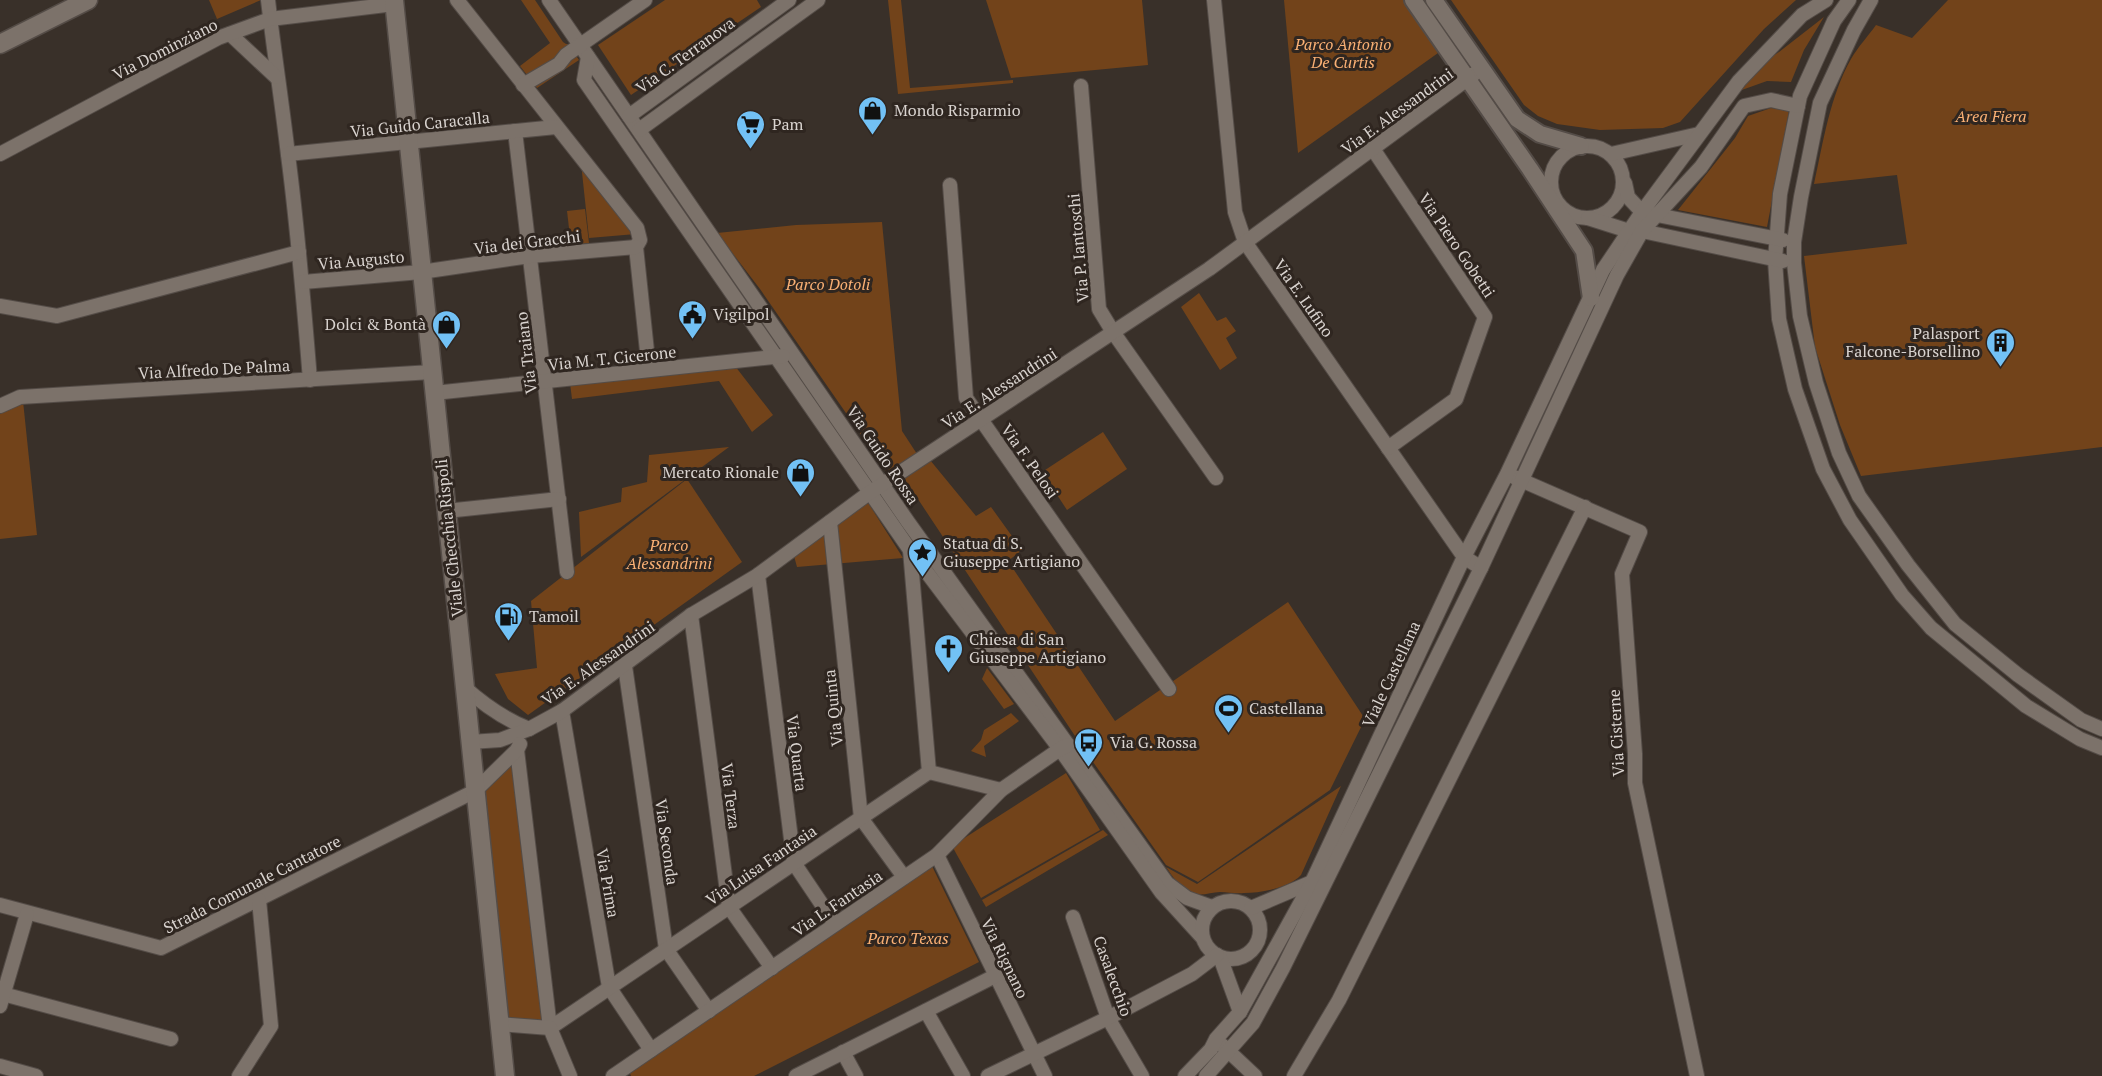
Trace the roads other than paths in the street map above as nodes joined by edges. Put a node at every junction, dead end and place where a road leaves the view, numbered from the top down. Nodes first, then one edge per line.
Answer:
1 (88, 0) edge
2 (268, 0) edge
3 (457, 0) edge
4 (549, 0) edge
5 (645, 0) edge
6 (818, 0) edge
7 (1214, 0) edge
8 (1413, 0) edge
9 (1434, 0) edge
10 (1826, 0) edge
11 (1849, 0) edge
12 (1871, 0) edge
13 (787, 1) edge
14 (394, 2) edge
15 (270, 19) junction
16 (230, 34) junction
17 (0, 44) edge
18 (584, 52) junction
19 (1482, 67) junction
20 (276, 77) junction
21 (1468, 79) junction
22 (523, 86) junction
23 (1081, 86) dead end
24 (1798, 106) junction
25 (629, 116) junction
26 (556, 128) junction
27 (639, 130) junction
28 (515, 131) junction
29 (1699, 134) junction
30 (408, 141) junction
31 (1581, 146) junction
32 (1373, 149) junction
33 (0, 154) edge
34 (288, 154) junction
35 (1611, 154) junction
36 (1530, 169) junction
37 (1622, 171) junction
38 (950, 185) dead end
39 (1559, 204) junction
40 (1642, 212) junction
41 (1658, 216) junction
42 (1587, 218) junction
43 (1635, 231) junction
44 (1776, 238) junction
45 (1245, 242) junction
46 (1794, 242) junction
47 (636, 247) junction
48 (299, 252) junction
49 (530, 256) junction
50 (1775, 260) junction
51 (1794, 263) junction
52 (421, 272) junction
53 (303, 282) junction
54 (1591, 298) junction
55 (0, 306) edge
56 (1113, 332) junction
57 (794, 355) junction
58 (775, 357) junction
59 (649, 370) junction
60 (432, 372) junction
61 (310, 380) junction
62 (546, 381) junction
63 (434, 393) junction
64 (0, 406) edge
65 (981, 419) junction
66 (1388, 448) junction
67 (1507, 474) junction
68 (1216, 478) dead end
69 (1523, 481) junction
70 (883, 484) junction
71 (869, 493) junction
72 (559, 499) junction
73 (1585, 507) junction
74 (446, 511) junction
75 (830, 522) junction
76 (908, 522) junction
77 (910, 550) junction
78 (1464, 557) junction
79 (1481, 568) junction
80 (567, 572) dead end
81 (758, 575) junction
82 (691, 615) junction
83 (625, 666) junction
84 (464, 687) junction
85 (1169, 689) dead end
86 (562, 711) junction
87 (529, 729) junction
88 (2102, 729) edge
89 (470, 742) junction
90 (1065, 747) junction
91 (2102, 748) edge
92 (517, 750) junction
93 (929, 772) junction
94 (475, 790) junction
95 (1001, 790) junction
96 (861, 818) junction
97 (937, 855) junction
98 (794, 863) junction
99 (904, 877) junction
100 (1312, 882) junction
101 (259, 900) junction
102 (0, 905) edge
103 (729, 907) junction
104 (1212, 907) junction
105 (1251, 908) junction
106 (27, 914) junction
107 (1073, 917) dead end
108 (835, 924) junction
109 (1202, 938) junction
110 (1256, 945) junction
111 (666, 949) junction
112 (1218, 956) junction
113 (1270, 960) junction
114 (772, 968) junction
115 (1283, 968) junction
116 (995, 976) junction
117 (609, 987) junction
118 (2, 1000) edge
119 (709, 1011) junction
120 (926, 1011) junction
121 (1240, 1012) junction
122 (1108, 1018) junction
123 (499, 1024) junction
124 (550, 1028) junction
125 (171, 1039) dead end
126 (1216, 1039) junction
127 (651, 1050) junction
128 (1229, 1050) junction
129 (843, 1052) junction
130 (1033, 1054) junction
131 (0, 1066) edge
132 (36, 1076) edge
133 (239, 1076) edge
134 (505, 1076) edge
135 (570, 1076) edge
136 (613, 1076) edge
137 (796, 1076) edge
138 (856, 1076) edge
139 (963, 1076) edge
140 (988, 1076) edge
141 (1045, 1076) edge
142 (1142, 1076) edge
143 (1185, 1076) edge
144 (1206, 1076) edge
145 (1255, 1076) edge
146 (1294, 1076) edge
147 (1697, 1076) edge

1 - 17 main road
2 - 15 street
3 - 22 street
4 - 18 street, Via Guido Rossa
5 - 18 street
6 - 27 street
7 - 45 street, Via E. Lufino
8 - 21 street
9 - 19 street
10 - 29 street
11 - 24 street
12 - 46 street
13 - 25 street, Via C. Terranova
14 - 15 street, Via Dominziano
14 - 30 main road, Viale Checchia Rispoli
15 - 16 street, Via Dominziano
15 - 20 street
16 - 20 street
16 - 33 street, Via Dominziano
18 - 22 street
18 - 25 street, Via Guido Rossa
18 - 58 street
19 - 21 street, Via E. Alessandrini
19 - 31 street
20 - 34 street
21 - 32 street, Via E. Alessandrini
21 - 36 street
22 - 26 street
23 - 56 street, Via P. Iantoschi
24 - 41 street
24 - 44 street
25 - 27 street, Via Guido Rossa
26 - 28 street, Via Guido Caracalla
26 - 47 street
27 - 57 street, Via Guido Rossa
28 - 30 street, Via Guido Caracalla
28 - 49 street, Via Traiano
29 - 35 street
29 - 40 street
30 - 34 street, Via Guido Caracalla
30 - 52 main road, Viale Checchia Rispoli
31 - 35 street
31 - 39 street
32 - 45 street, Via E. Alessandrini
32 - 66 street, Via Piero Gobetti
34 - 48 street
35 - 37 street
36 - 39 street
36 - 54 street
37 - 40 street
37 - 42 street
38 - 65 street, Via F. Pelosi
39 - 42 street
40 - 41 street
40 - 43 street
41 - 43 street
41 - 44 street
42 - 43 street
43 - 50 street
43 - 54 street, Viale Castellana
43 - 69 street
44 - 46 street
44 - 50 street
45 - 56 street, Via E. Alessandrini
45 - 66 street, Via E. Lufino
46 - 51 street
47 - 49 street, Via dei Gracchi
47 - 59 street
48 - 53 street
48 - 55 street
49 - 52 street, Via dei Gracchi
49 - 62 street, Via Traiano
50 - 51 street
50 - 91 street
51 - 88 street
52 - 53 street, Via Augusto
52 - 60 main road, Viale Checchia Rispoli
53 - 61 street
54 - 67 street, Viale Castellana
56 - 65 street, Via E. Alessandrini
56 - 68 street, Via P. Iantoschi
57 - 58 street, Via M. T. Cicerone
57 - 70 street, Via Guido Rossa
58 - 59 street, Via M. T. Cicerone
58 - 71 street
59 - 62 street, Via M. T. Cicerone
60 - 61 street, Via Alfredo De Palma
60 - 63 main road, Viale Checchia Rispoli
61 - 64 street, Via Alfredo De Palma
62 - 63 street, Via M. T. Cicerone
62 - 72 street, Via Traiano
63 - 74 main road, Viale Checchia Rispoli
65 - 70 street, Via E. Alessandrini
65 - 85 street, Via F. Pelosi
66 - 78 street, Via E. Lufino
67 - 69 street, Via Cisterne
67 - 78 street, Viale Castellana
69 - 73 street, Via Cisterne
69 - 79 street
70 - 71 street, Via E. Alessandrini
70 - 76 street, Via Guido Rossa
71 - 75 street, Via E. Alessandrini
71 - 77 street
72 - 74 street
72 - 80 street, Via Traiano
73 - 146 street
73 - 147 street, Via Cisterne
74 - 84 main road, Viale Checchia Rispoli
75 - 81 street, Via E. Alessandrini
75 - 96 street, Via Quinta
76 - 77 street
76 - 90 street, Via Guido Rossa
77 - 90 street
77 - 93 street
78 - 79 street, Via E. Lufino
78 - 100 street, Viale Castellana
79 - 115 street
81 - 82 street, Via E. Alessandrini
81 - 98 street, Via Quarta
82 - 83 street, Via E. Alessandrini
82 - 103 street, Via Terza
83 - 86 street, Via E. Alessandrini
83 - 111 street, Via Seconda
84 - 87 street
84 - 89 main road, Viale Checchia Rispoli
86 - 87 street, Via E. Alessandrini
86 - 117 street, Via Prima
87 - 89 street, Via E. Alessandrini
87 - 92 street
89 - 94 main road, Viale Checchia Rispoli
90 - 95 street, Via L. Fantasia
90 - 104 street, Via Guido Rossa
90 - 109 street
92 - 94 street
92 - 124 street
93 - 95 street
93 - 96 street, Via Luisa Fantasia
94 - 101 street, Strada Comunale Cantatore
94 - 123 main road, Viale Checchia Rispoli
95 - 97 street, Via L. Fantasia
96 - 98 street, Via Luisa Fantasia
96 - 99 street
97 - 99 street, Via L. Fantasia
97 - 116 street, Via Rignano
98 - 103 street, Via Luisa Fantasia
98 - 108 street, Via Quarta
99 - 108 street, Via L. Fantasia
100 - 105 street
100 - 113 street, Viale Castellana
101 - 106 street, Strada Comunale Cantatore
101 - 133 street
102 - 106 street, Strada Comunale Cantatore
103 - 111 street, Via Luisa Fantasia
103 - 114 street, Via Terza
104 - 105 street
104 - 109 street
105 - 110 street
106 - 118 street
107 - 122 street, Casalecchio
108 - 114 street, Via L. Fantasia
109 - 112 street
110 - 112 street
110 - 113 street
111 - 117 street, Via Luisa Fantasia
111 - 119 street, Via Seconda
112 - 121 street
112 - 122 street
113 - 115 street
113 - 121 street, Viale Castellana
114 - 119 street, Via L. Fantasia
115 - 128 street
116 - 120 street
116 - 130 street, Via Rignano
117 - 124 street, Via Luisa Fantasia
117 - 127 street, Via Prima
118 - 125 street
119 - 127 street, Via L. Fantasia
120 - 129 street
120 - 139 street
121 - 126 street, Viale Castellana
122 - 130 street
122 - 142 street, Casalecchio
123 - 124 street
123 - 134 main road, Viale Checchia Rispoli
124 - 135 street
126 - 128 street
126 - 143 street, Viale Castellana
127 - 136 street, Via L. Fantasia
128 - 144 street
128 - 145 street
129 - 137 street
129 - 138 street
130 - 140 street
130 - 141 street, Via Rignano
131 - 132 street

